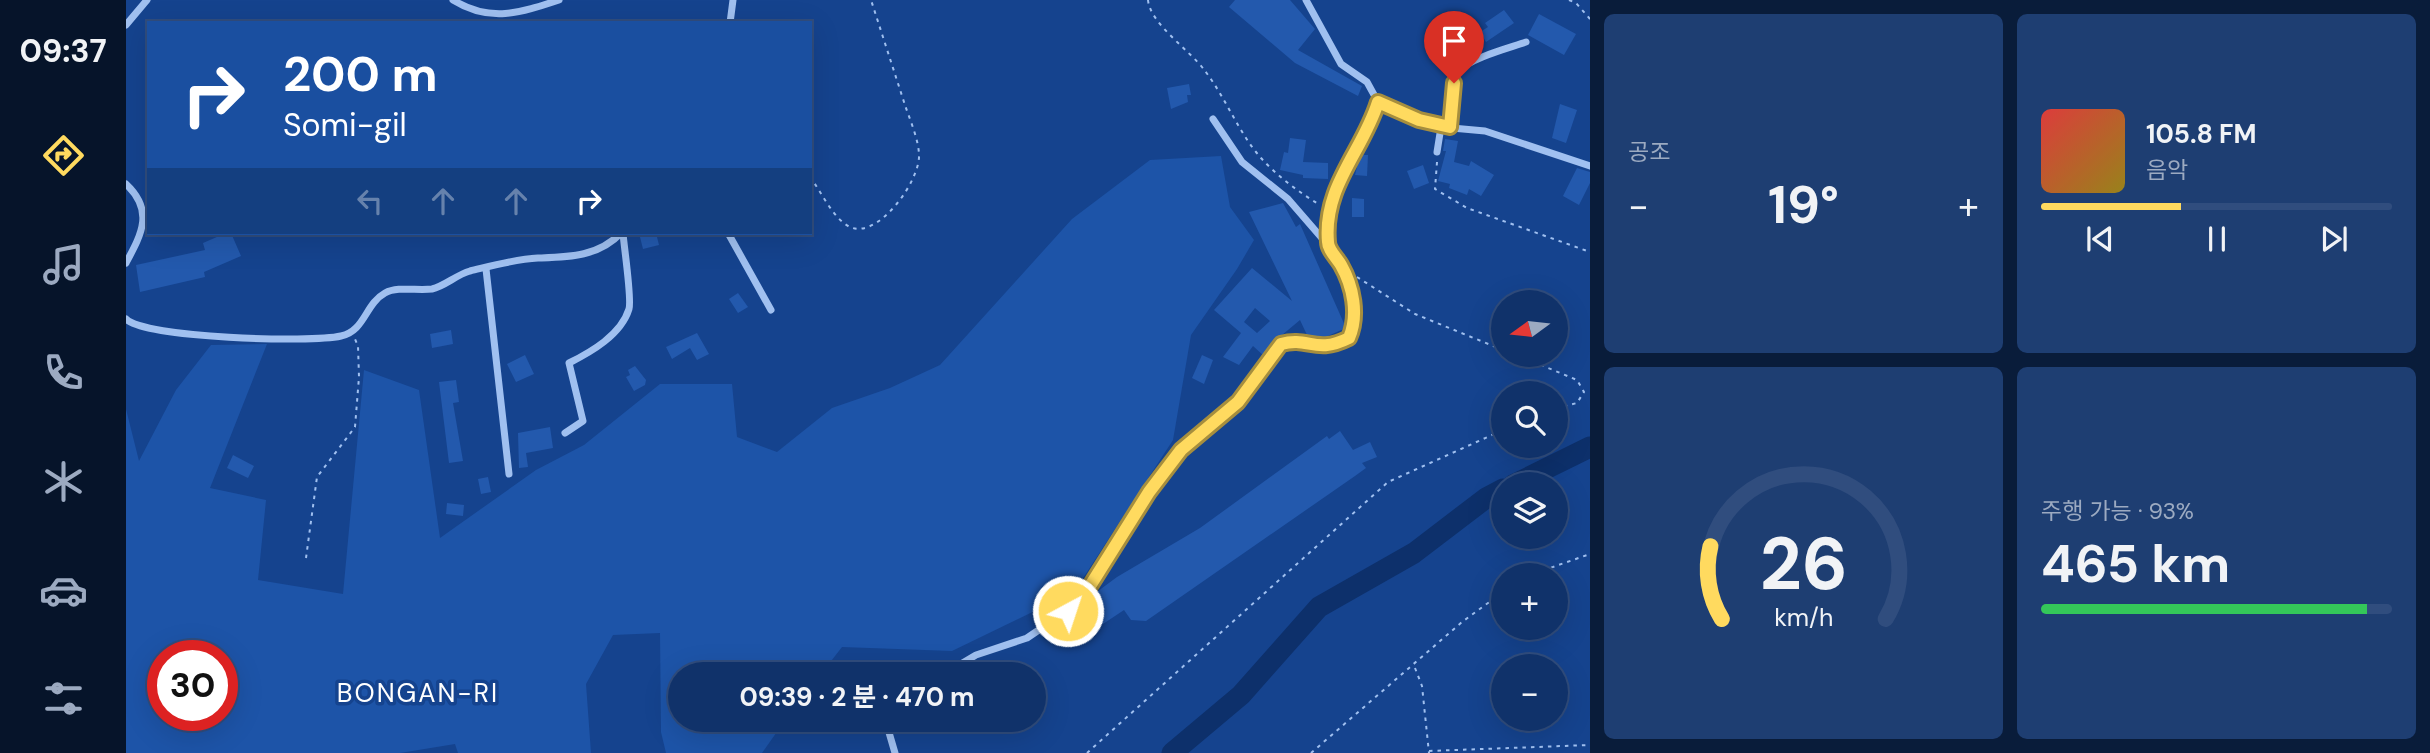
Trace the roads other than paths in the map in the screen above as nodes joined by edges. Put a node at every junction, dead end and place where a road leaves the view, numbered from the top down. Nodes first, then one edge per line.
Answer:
1 (147, 0) edge
2 (453, 0) edge
3 (559, 0) edge
4 (733, 0) edge
5 (1306, 0) edge
6 (730, 21) edge
7 (126, 25) edge
8 (1526, 42) dead end
9 (1378, 102) junction
10 (1213, 119) dead end
11 (1445, 127) junction
12 (1437, 152) road end
13 (1590, 166) edge
14 (126, 184) edge
15 (619, 235) edge
16 (622, 235) edge
17 (729, 235) edge
18 (1327, 244) junction
19 (126, 263) edge
20 (486, 269) junction
21 (771, 310) dead end
22 (126, 319) edge
23 (565, 433) dead end
24 (509, 474) dead end
25 (964, 662) edge
26 (889, 732) edge
27 (895, 753) edge

1 - 7 street
2 - 3 street
4 - 6 street
5 - 9 street
8 - 11 street
9 - 11 street
9 - 18 street
10 - 18 street
11 - 12 street
11 - 13 street
14 - 19 street
15 - 20 street
16 - 23 street
17 - 21 street
18 - 25 street
20 - 22 street
20 - 24 street
26 - 27 street

